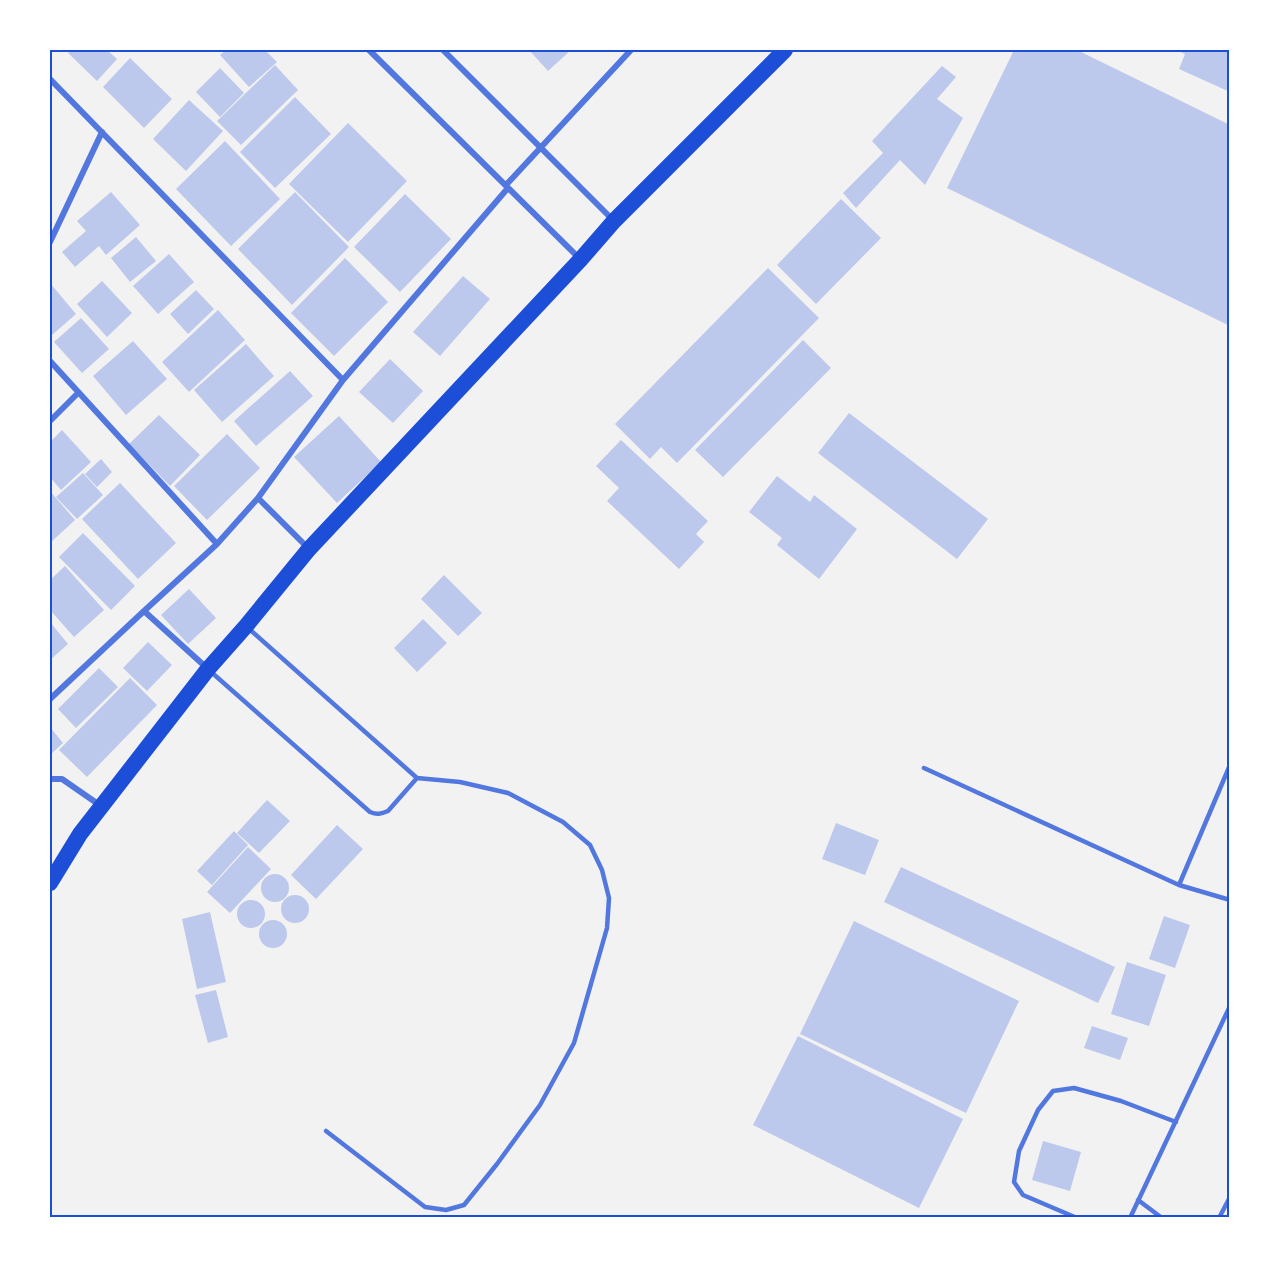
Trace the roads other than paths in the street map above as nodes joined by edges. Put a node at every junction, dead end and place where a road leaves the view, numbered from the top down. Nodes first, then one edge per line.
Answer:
1 (369, 50) edge
2 (443, 50) edge
3 (631, 50) edge
4 (785, 50) edge
5 (50, 79) edge
6 (102, 132) junction
7 (540, 147) junction
8 (507, 186) junction
9 (614, 221) junction
10 (50, 242) edge
11 (581, 259) junction
12 (50, 361) edge
13 (343, 380) junction
14 (78, 393) junction
15 (50, 421) edge
16 (258, 498) junction
17 (217, 544) junction
18 (309, 549) junction
19 (144, 611) junction
20 (246, 626) junction
21 (208, 669) junction
22 (50, 699) edge
23 (1230, 765) edge
24 (924, 768) dead end
25 (417, 777) junction
26 (50, 778) edge
27 (101, 806) junction
28 (50, 883) edge
29 (1179, 885) junction
30 (1230, 900) edge
31 (1230, 1006) edge
32 (1176, 1122) junction
33 (326, 1131) dead end
34 (1230, 1197) edge
35 (1138, 1200) junction
36 (1077, 1218) edge
37 (1130, 1218) edge
38 (1162, 1218) edge
39 (1219, 1218) edge

1 - 8 street
2 - 7 street
3 - 7 street
4 - 9 highway
5 - 6 street
6 - 10 street
6 - 13 street
7 - 8 street
7 - 9 street
8 - 11 street
8 - 13 street
9 - 11 highway
11 - 18 highway
12 - 14 street
13 - 16 street
14 - 15 street
14 - 17 street
16 - 17 street
16 - 18 street
17 - 19 street
18 - 20 highway
19 - 21 street
19 - 22 street
20 - 21 highway
20 - 25 lane
21 - 25 lane
21 - 27 highway
23 - 29 lane
24 - 29 lane
25 - 33 lane
26 - 27 street
27 - 28 highway
29 - 30 lane
31 - 32 lane
32 - 35 lane
32 - 36 lane
34 - 39 lane
35 - 37 lane
35 - 38 lane

